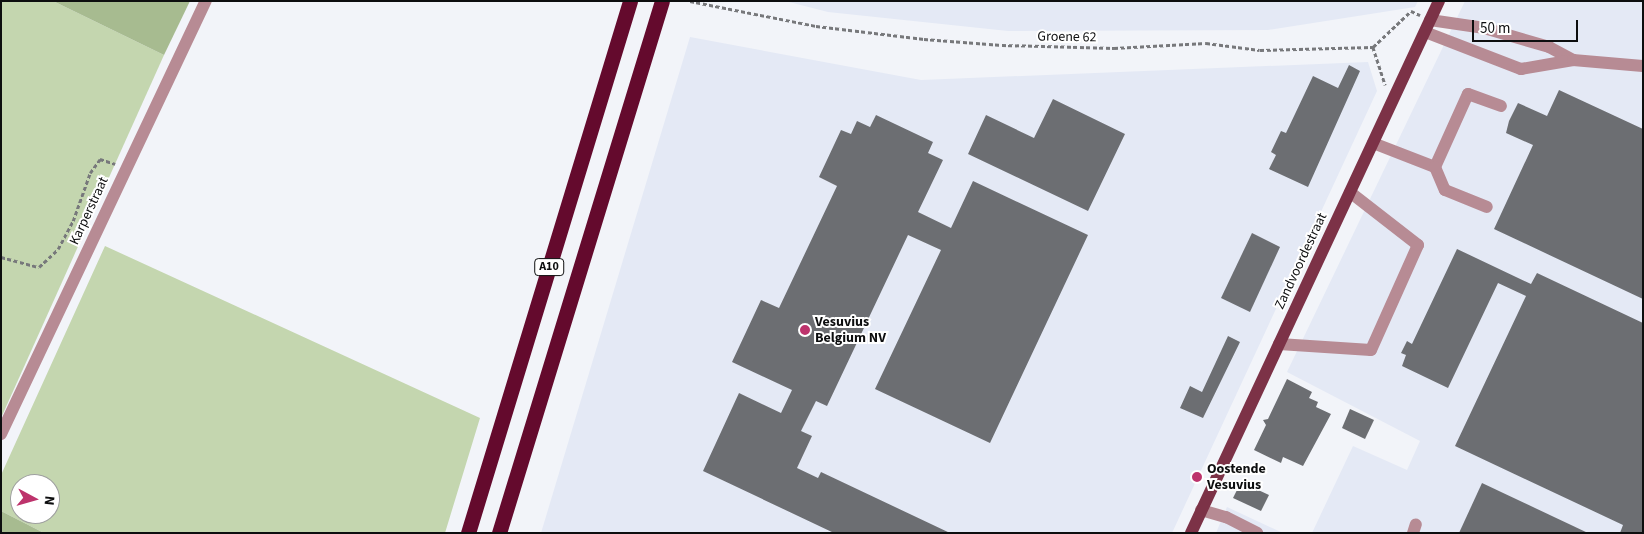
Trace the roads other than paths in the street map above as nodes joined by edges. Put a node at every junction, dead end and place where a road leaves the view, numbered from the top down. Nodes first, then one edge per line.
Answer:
1 (206, 1) edge
2 (630, 1) edge
3 (662, 1) edge
4 (1439, 1) edge
5 (1427, 26) junction
6 (1573, 60) junction
7 (1643, 66) edge
8 (1501, 106) dead end
9 (1373, 143) junction
10 (1435, 167) junction
11 (1350, 192) junction
12 (1487, 206) dead end
13 (1279, 344) junction
14 (1, 434) edge
15 (1201, 510) junction
16 (468, 533) edge
17 (499, 533) edge
18 (1191, 533) edge
19 (1257, 533) edge

1 - 14 street, Karperstraat
2 - 16 highway, A10
3 - 17 highway, A10
4 - 5 main road, Zandvoordestraat
5 - 6 street
5 - 6 street
5 - 9 main road, Zandvoordestraat
6 - 7 street
8 - 10 street
9 - 10 street
9 - 11 main road, Zandvoordestraat
10 - 12 street
11 - 13 main road, Zandvoordestraat
11 - 13 street
13 - 15 main road, Zandvoordestraat
15 - 18 main road, Zandvoordestraat
15 - 19 street

